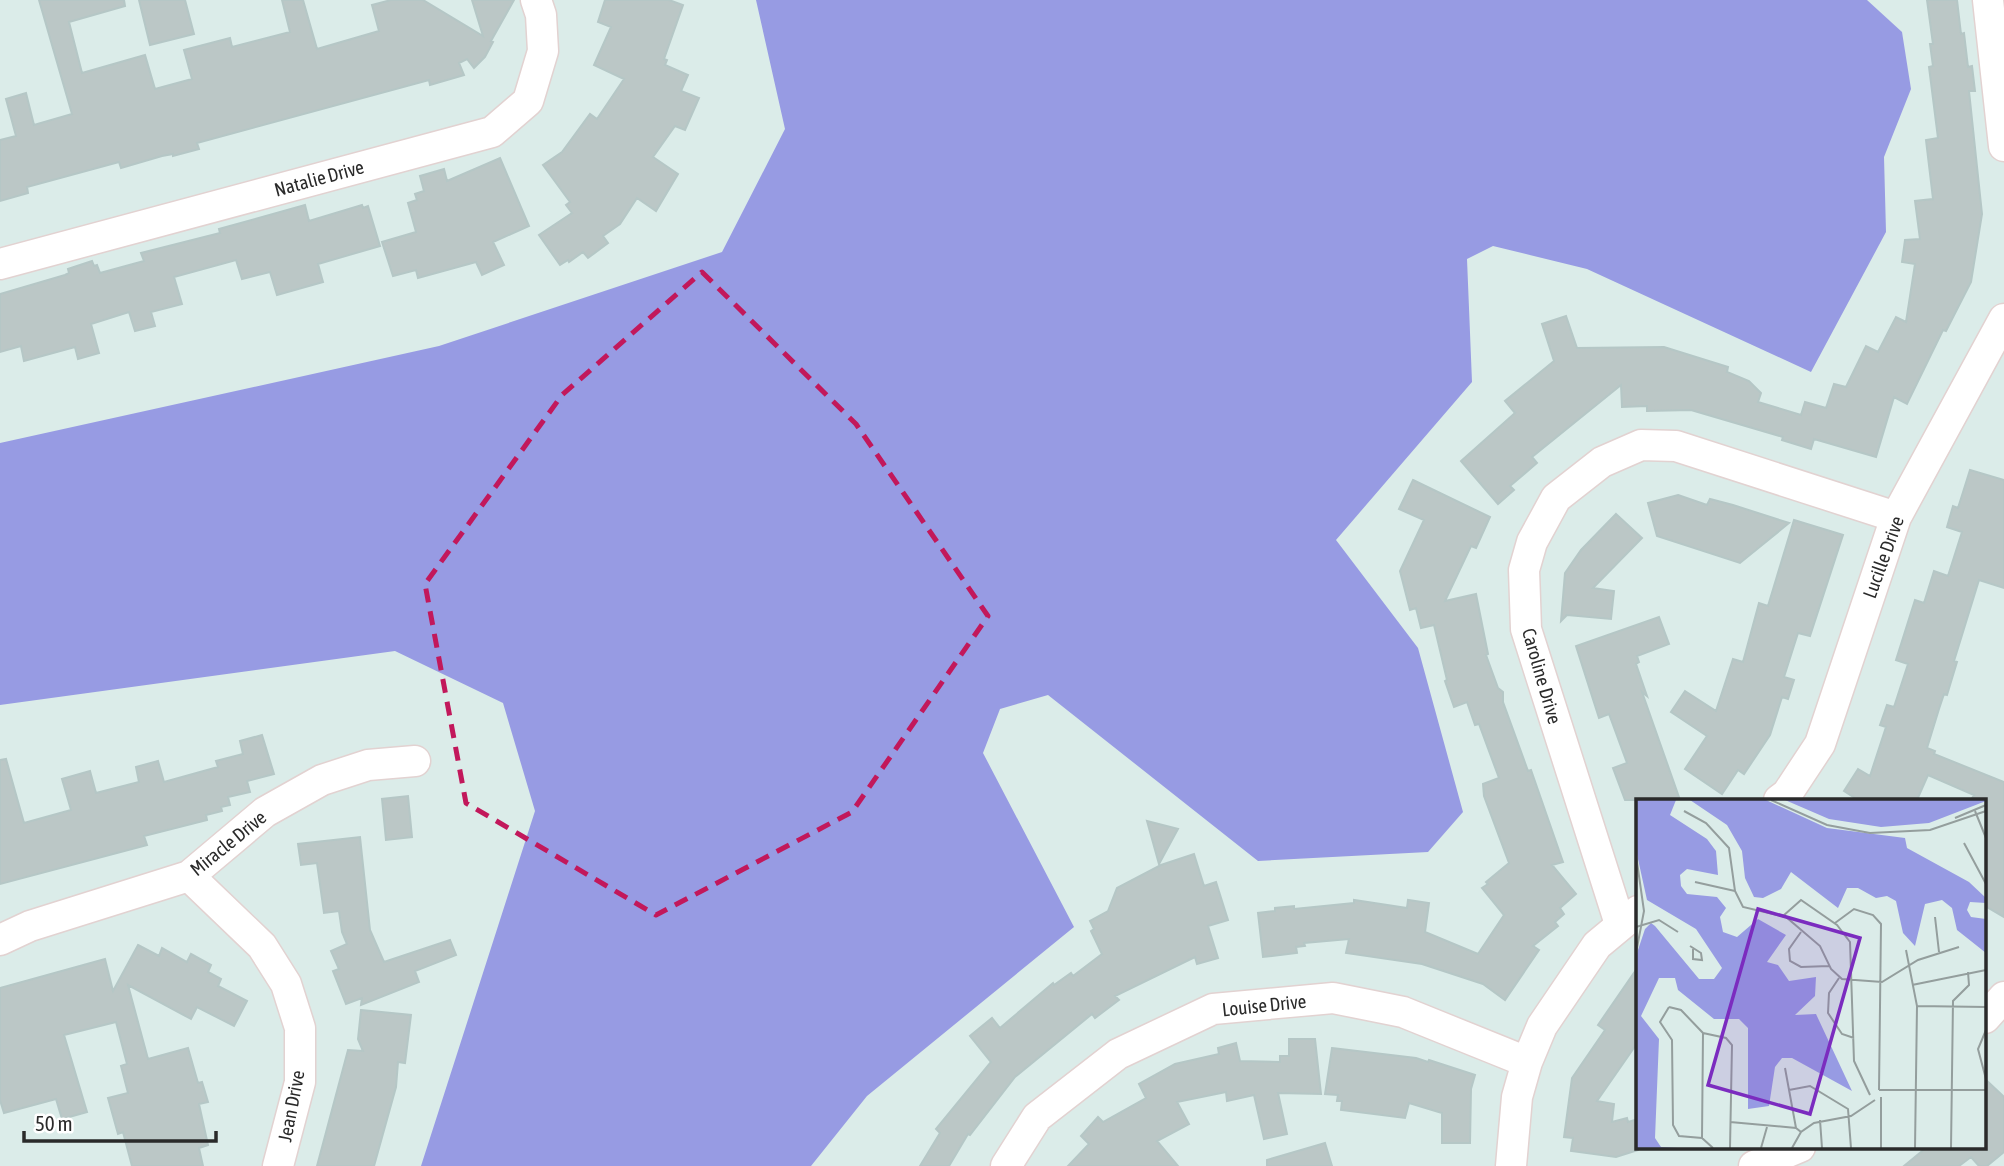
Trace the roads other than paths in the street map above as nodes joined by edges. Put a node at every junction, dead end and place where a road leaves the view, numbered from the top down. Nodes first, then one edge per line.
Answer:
1 (537, 0) edge
2 (1988, 0) edge
3 (2004, 146) edge
4 (0, 264) edge
5 (2004, 318) edge
6 (1896, 517) junction
7 (415, 761) dead end
8 (1780, 799) edge
9 (189, 876) junction
10 (1629, 918) edge
11 (0, 940) edge
12 (2004, 997) edge
13 (1986, 1017) edge
14 (1527, 1062) junction
15 (1798, 1148) edge
16 (278, 1166) edge
17 (1006, 1166) edge
18 (1511, 1166) edge
19 (1754, 1166) edge

1 - 4 street, Natalie Drive
2 - 3 street
5 - 6 street, Lucille Drive
6 - 8 street, Lucille Drive
6 - 10 street, Caroline Drive
7 - 9 street, Miracle Drive
9 - 11 street, Miracle Drive
9 - 16 street, Jean Drive
10 - 14 street
12 - 13 street
14 - 17 street, Louise Drive
14 - 18 street
15 - 19 street

